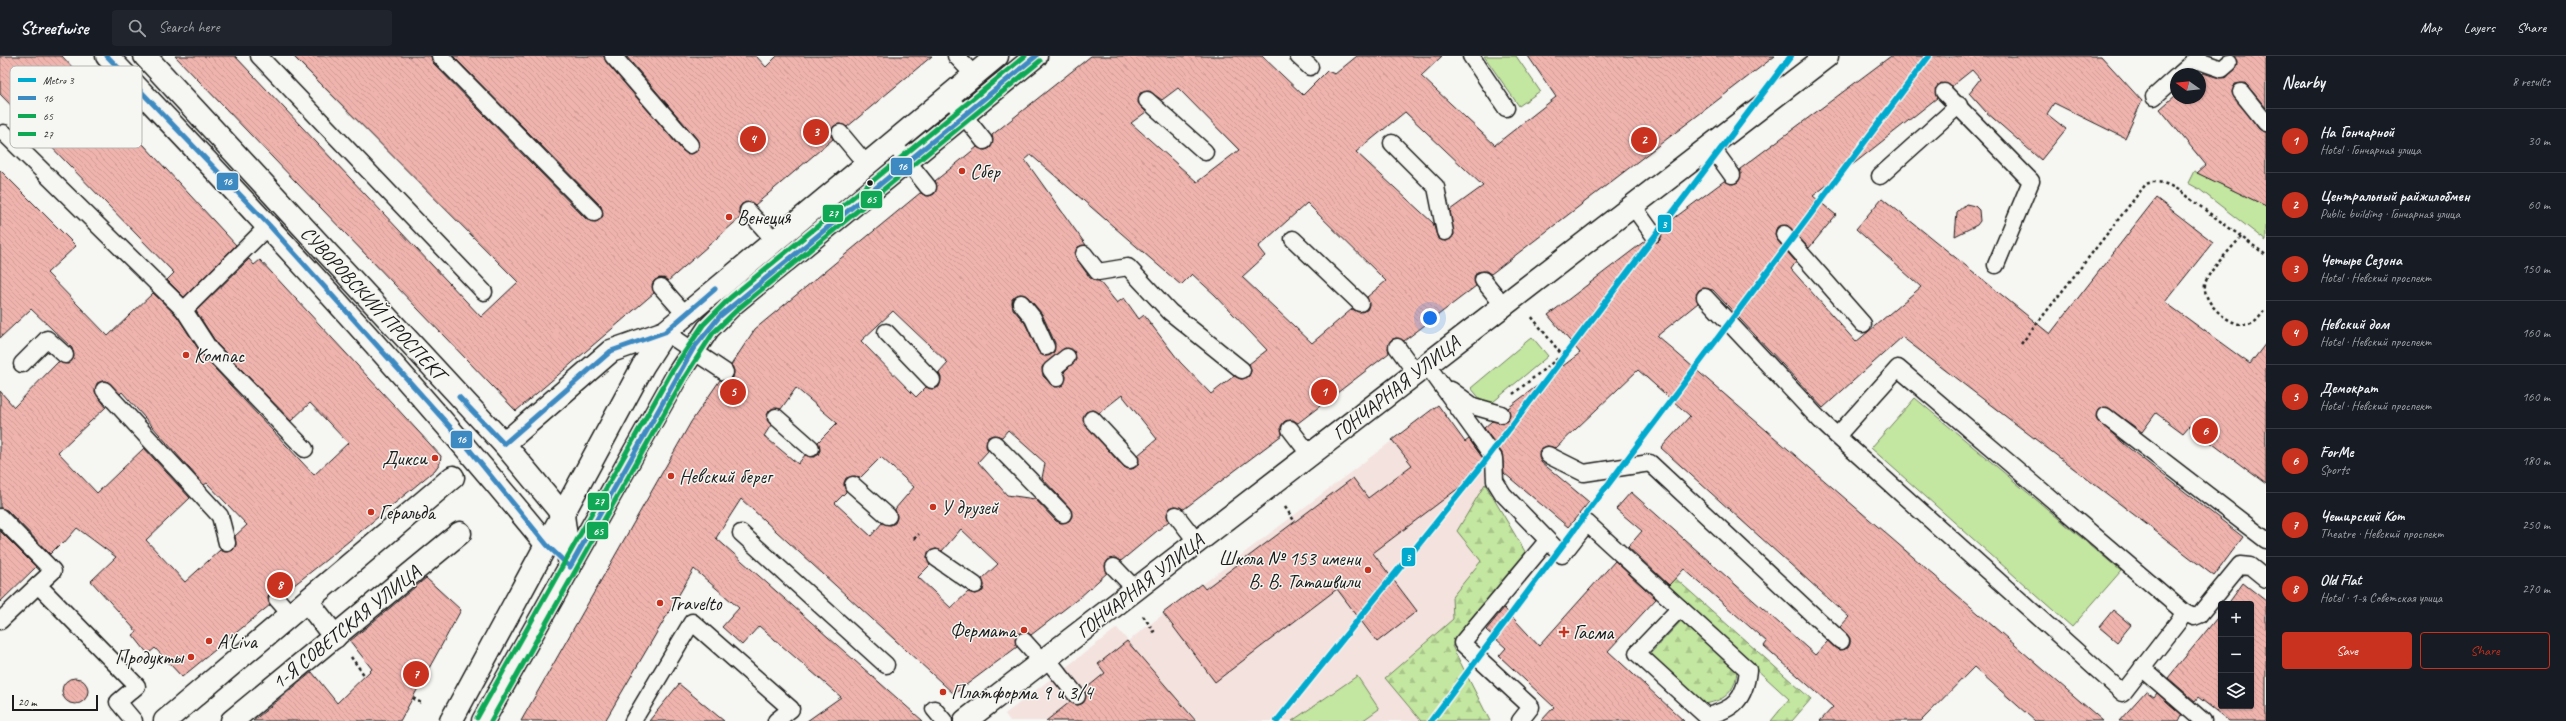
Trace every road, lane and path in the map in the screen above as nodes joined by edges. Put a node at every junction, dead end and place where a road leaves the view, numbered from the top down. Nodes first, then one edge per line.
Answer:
1 (108, 56) edge
2 (145, 56) edge
3 (259, 56) edge
4 (440, 56) edge
5 (613, 56) edge
6 (956, 56) edge
7 (997, 56) edge
8 (1036, 56) edge
9 (1298, 56) edge
10 (1471, 56) edge
11 (1815, 60) edge
12 (118, 66) edge
13 (1310, 67) dead end
14 (2187, 68) edge
15 (2226, 69) dead end
16 (974, 75) junction
17 (2170, 82) edge
18 (142, 92) edge
19 (1944, 92) dead end
20 (2241, 92) dead end
21 (948, 96) junction
22 (2154, 96) dead end
23 (1147, 100) dead end
24 (1959, 106) junction
25 (1506, 108) dead end
26 (963, 115) junction
27 (2266, 123) edge
28 (4, 133) dead end
29 (840, 133) dead end
30 (10, 139) edge
31 (984, 141) dead end
32 (892, 142) junction
33 (1392, 142) dead end
34 (690, 145) dead end
35 (1711, 146) junction
36 (19, 148) edge
37 (1205, 152) dead end
38 (907, 161) junction
39 (866, 164) junction
40 (1732, 175) dead end
41 (1880, 176) dead end
42 (928, 187) dead end
43 (1633, 206) junction
44 (748, 211) dead end
45 (594, 213) dead end
46 (269, 225) junction
47 (1446, 232) dead end
48 (1653, 234) dead end
49 (1784, 234) dead end
50 (2241, 237) junction
51 (1293, 239) dead end
52 (774, 240) junction
53 (1084, 254) dead end
54 (2266, 255) edge
55 (1996, 265) dead end
56 (1483, 280) dead end
57 (661, 287) dead end
58 (484, 292) dead end
59 (1705, 297) dead end
60 (1021, 303) dead end
61 (1360, 303) dead end
62 (1504, 306) junction
63 (2266, 309) edge
64 (184, 310) junction
65 (685, 314) junction
66 (1531, 316) dead end
67 (1863, 324) dead end
68 (665, 332) junction
69 (886, 332) dead end
70 (2021, 344) dead end
71 (1046, 347) dead end
72 (1397, 347) dead end
73 (693, 349) junction
74 (65, 355) dead end
75 (1067, 357) dead end
76 (22, 364) dead end
77 (1421, 369) junction
78 (1242, 370) dead end
79 (726, 372) dead end
80 (1057, 378) dead end
81 (932, 380) dead end
82 (1441, 384) junction
83 (104, 390) dead end
84 (1496, 413) joint
85 (2105, 416) dead end
86 (776, 418) dead end
87 (1092, 419) dead end
88 (1290, 429) dead end
89 (1837, 436) junction
90 (504, 444) junction
91 (995, 444) dead end
92 (811, 448) dead end
93 (305, 449) dead end
94 (1310, 455) junction
95 (1548, 455) dead end
96 (1130, 460) dead end
97 (453, 477) dead end
98 (853, 485) dead end
99 (1284, 506) dead end
100 (1063, 514) dead end
101 (563, 515) junction
102 (888, 516) dead end
103 (1176, 516) dead end
104 (0, 517) edge
105 (1295, 522) dead end
106 (460, 533) dead end
107 (741, 533) dead end
108 (919, 534) dead end
109 (914, 539) dead end
110 (2266, 540) edge
111 (1547, 541) junction
112 (1197, 542) junction
113 (227, 543) dead end
114 (547, 545) junction
115 (936, 558) dead end
116 (570, 567) junction
117 (1114, 567) dead end
118 (2266, 578) edge
119 (38, 585) junction
120 (975, 585) dead end
121 (1136, 590) junction
122 (291, 605) junction
123 (1680, 608) junction
124 (2185, 614) junction
125 (1142, 616) dead end
126 (0, 621) edge
127 (1151, 632) dead end
128 (335, 637) junction
129 (1024, 641) dead end
130 (1841, 641) dead end
131 (1044, 660) junction
132 (886, 665) dead end
133 (359, 668) dead end
134 (2142, 668) junction
135 (365, 676) dead end
136 (1077, 696) dead end
137 (413, 698) dead end
138 (421, 703) dead end
139 (134, 721) edge
140 (165, 721) edge
141 (232, 721) edge
142 (451, 721) edge
143 (483, 721) edge
144 (633, 721) edge
145 (776, 721) edge
146 (965, 721) edge
147 (1520, 721) edge
148 (2203, 721) edge

1 - 12 main road, СУВОРОВСКИЙ ПРОСПЕКТ
2 - 90 main road, СУВОРОВСКИЙ ПРОСПЕКТ
3 - 58 lane
4 - 45 lane
5 - 34 lane
6 - 16 lane
7 - 16 main road
8 - 26 main road
9 - 13 lane
10 - 25 lane
11 - 35 main road, ГОНЧАРНАЯ УЛИЦА
14 - 15 lane
16 - 21 main road
17 - 22 lane
18 - 46 main road, СУВОРОВСКИЙ ПРОСПЕКТ
19 - 24 lane
20 - 27 lane
21 - 26 lane
21 - 32 main road
23 - 37 lane
24 - 41 lane
24 - 55 lane
26 - 31 lane
26 - 38 main road
28 - 30 lane
29 - 39 lane
32 - 38 lane
32 - 39 main road
33 - 47 lane
35 - 40 lane
35 - 43 main road, ГОНЧАРНАЯ УЛИЦА
36 - 64 lane
38 - 42 lane
38 - 73 main road
39 - 52 main road
43 - 48 lane
43 - 62 main road, ГОНЧАРНАЯ УЛИЦА
44 - 52 lane
46 - 64 lane
46 - 114 main road, СУВОРОВСКИЙ ПРОСПЕКТ
49 - 67 lane
50 - 54 path
50 - 63 path
50 - 70 path
51 - 61 lane
52 - 65 main road
53 - 78 lane
56 - 62 lane
57 - 65 lane
59 - 89 lane
60 - 71 lane
62 - 77 main road, ГОНЧАРНАЯ УЛИЦА
64 - 93 lane
65 - 68 main road
66 - 84 path
68 - 73 lane
68 - 90 main road
68 - 101 main road
69 - 81 lane
72 - 77 lane
73 - 79 lane
73 - 116 main road
74 - 76 lane
75 - 80 lane
77 - 82 lane
77 - 94 main road, ГОНЧАРНАЯ УЛИЦА
82 - 84 lane
82 - 111 lane
83 - 113 lane
85 - 110 lane
86 - 92 lane
87 - 96 lane
88 - 94 lane
89 - 124 lane
89 - 134 lane
90 - 101 main road, СУВОРОВСКИЙ ПРОСПЕКТ
91 - 100 lane
94 - 112 main road, ГОНЧАРНАЯ УЛИЦА
95 - 130 lane
97 - 122 main road
98 - 102 lane
99 - 105 path
101 - 114 main road
101 - 116 main road
103 - 112 lane
104 - 119 lane
106 - 128 main road, 1-Я СОВЕТСКАЯ УЛИЦА
107 - 132 lane
108 - 109 path
111 - 123 lane
111 - 147 lane
112 - 121 main road, ГОНЧАРНАЯ УЛИЦА
114 - 116 main road, СУВОРОВСКИЙ ПРОСПЕКТ
114 - 142 main road
115 - 120 lane
116 - 143 main road
117 - 121 lane
118 - 124 lane
119 - 126 lane
119 - 139 lane
121 - 131 main road, ГОНЧАРНАЯ УЛИЦА
122 - 128 main road
122 - 140 main road
123 - 123 lane
124 - 134 lane
125 - 127 path
128 - 141 main road, 1-Я СОВЕТСКАЯ УЛИЦА
129 - 131 lane
131 - 136 lane
131 - 146 main road, ГОНЧАРНАЯ УЛИЦА
133 - 135 path
134 - 148 lane
137 - 138 path
144 - 145 lane

